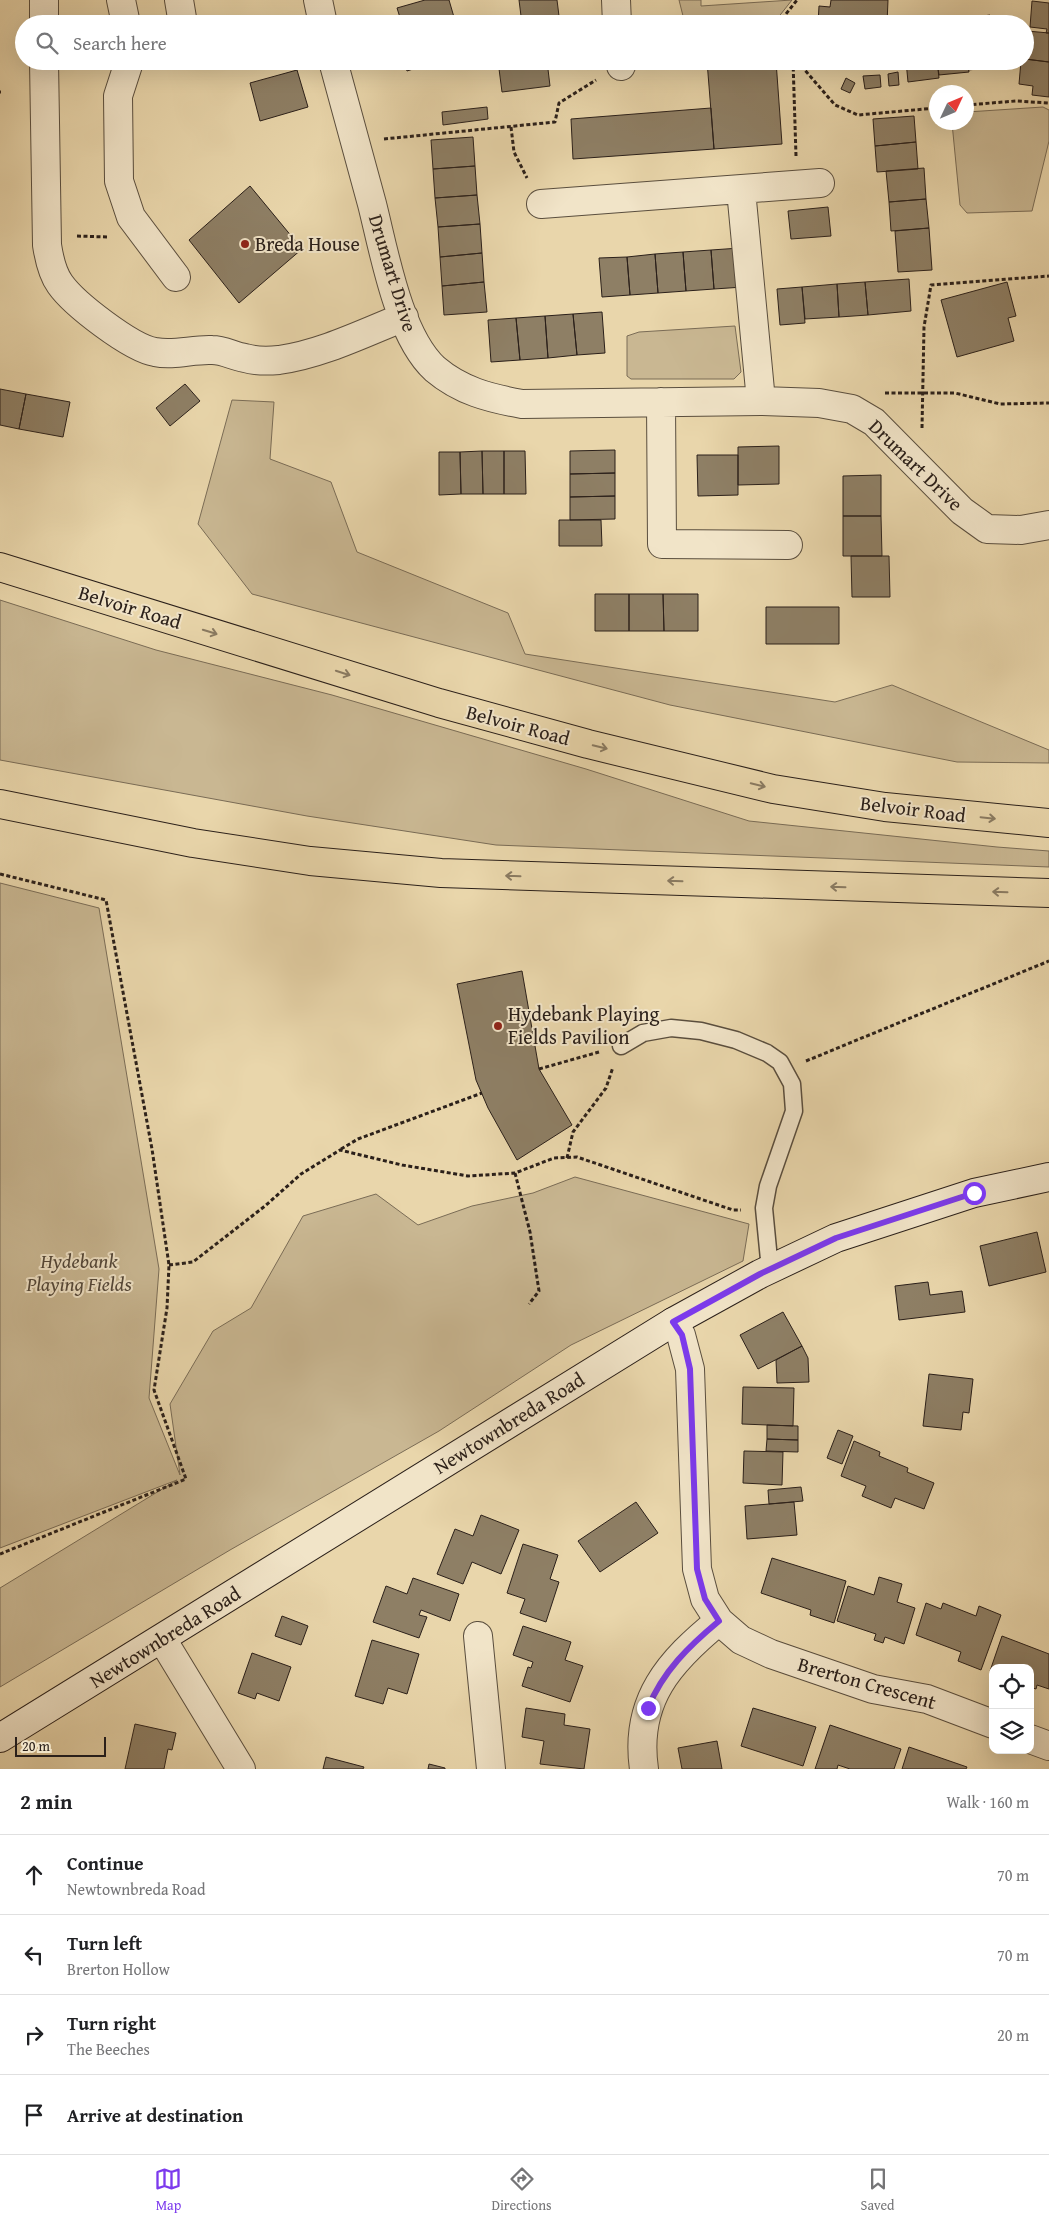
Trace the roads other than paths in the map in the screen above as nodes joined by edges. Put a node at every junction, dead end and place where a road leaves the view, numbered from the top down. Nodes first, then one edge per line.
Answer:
1 (44, 0) edge
2 (121, 0) edge
3 (179, 0) edge
4 (318, 0) edge
5 (616, 0) edge
6 (44, 15) edge
7 (124, 15) edge
8 (182, 15) edge
9 (321, 15) edge
10 (617, 15) edge
11 (44, 70) edge
12 (126, 70) edge
13 (335, 70) edge
14 (808, 184) road end
15 (741, 190) junction
16 (541, 204) road end
17 (176, 277) dead end
18 (404, 317) junction
19 (761, 401) junction
20 (661, 402) junction
21 (1049, 525) edge
22 (788, 545) dead end
23 (0, 567) edge
24 (0, 804) edge
25 (1049, 824) edge
26 (1049, 893) edge
27 (621, 1046) road end
28 (1049, 1177) edge
29 (770, 1270) junction
30 (673, 1322) junction
31 (719, 1621) junction
32 (478, 1636) dead end
33 (162, 1639) junction
34 (989, 1723) edge
35 (0, 1738) edge
36 (1034, 1740) edge
37 (1049, 1746) edge
38 (241, 1769) edge
39 (490, 1769) edge
40 (644, 1769) edge

1 - 6 street
2 - 7 street
3 - 8 street
4 - 9 street
5 - 10 street
11 - 18 street
12 - 17 street
13 - 18 street, Drumart Drive
14 - 15 street
15 - 16 street
15 - 19 street
18 - 20 street, Drumart Drive
19 - 20 street, Drumart Drive
19 - 21 street, Drumart Drive
20 - 22 street
23 -> 25 highway, Belvoir Road
26 -> 24 highway
27 - 29 lane
28 - 29 street, Newtownbreda Road
29 - 30 street, Newtownbreda Road
30 - 31 street, Brerton Crescent
30 - 33 street, Newtownbreda Road
31 - 34 street, Brerton Crescent
31 - 40 street
32 - 39 street
33 - 35 street, Newtownbreda Road
33 - 38 street
36 - 37 street

